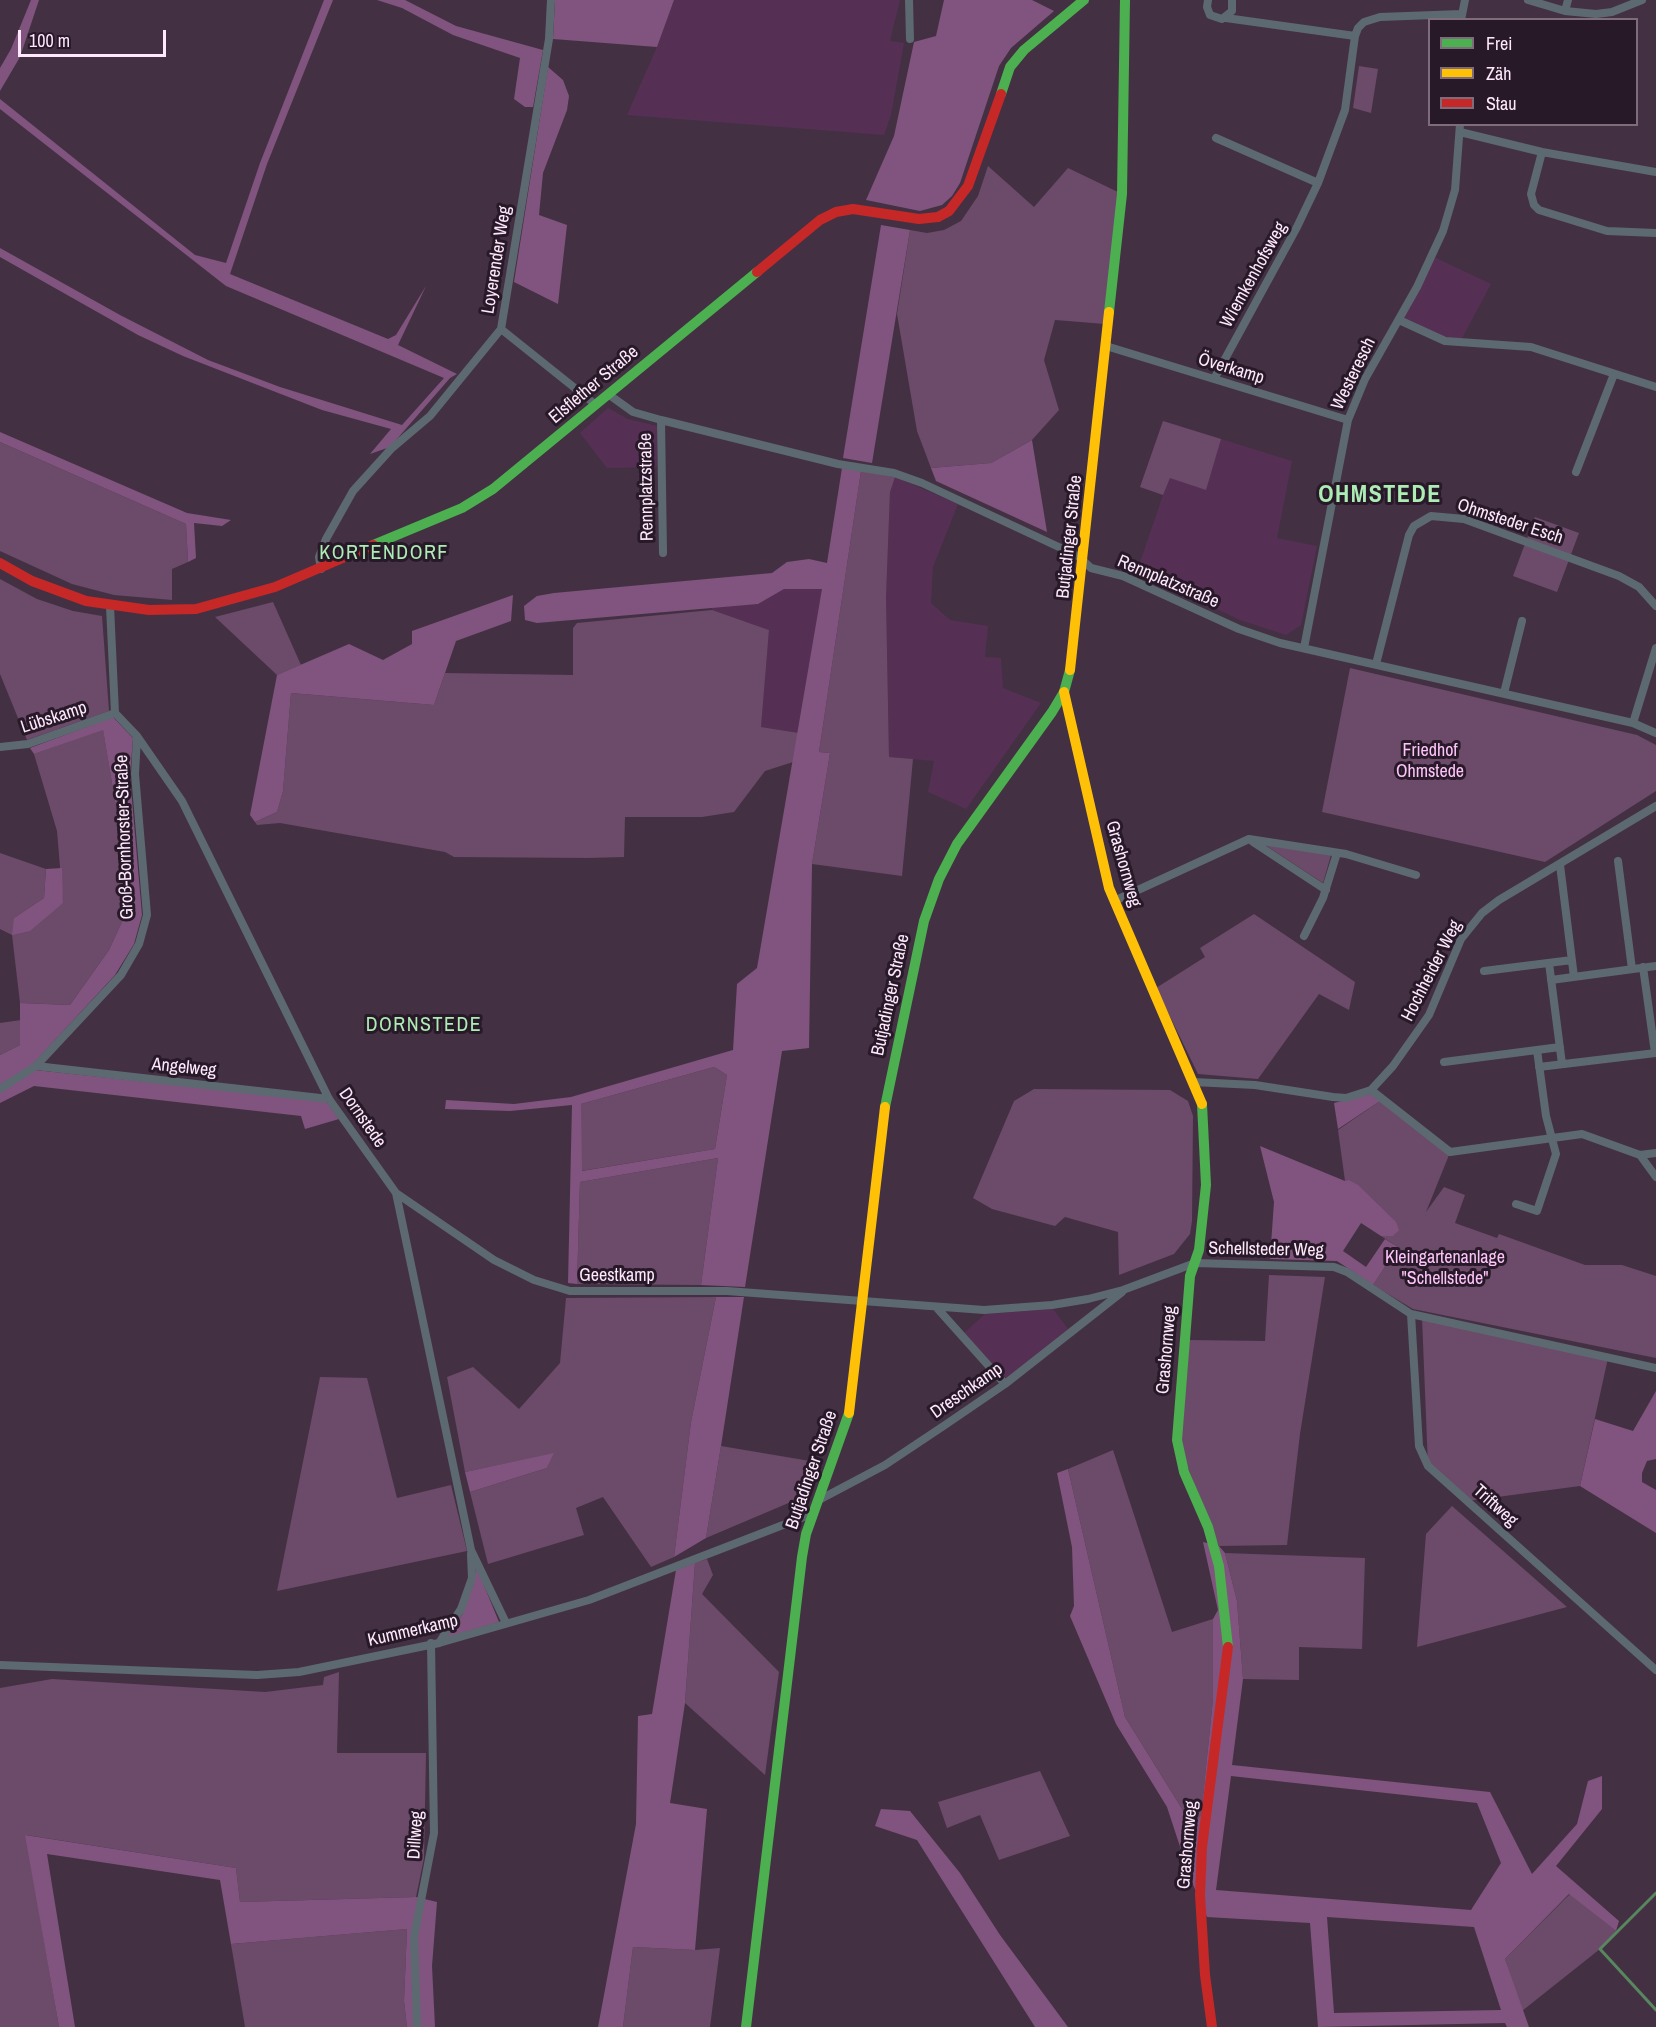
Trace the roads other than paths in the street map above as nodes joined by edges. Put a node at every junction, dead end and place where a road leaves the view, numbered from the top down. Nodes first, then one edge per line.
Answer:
1 (551, 0) edge
2 (909, 0) edge
3 (1084, 0) edge
4 (1125, 0) edge
5 (1208, 0) edge
6 (1232, 0) edge
7 (1465, 0) edge
8 (1528, 0) edge
9 (1568, 0) edge
10 (1642, 0) edge
11 (1565, 11) junction
12 (1461, 17) edge
13 (1226, 18) junction
14 (1355, 36) junction
15 (910, 39) dead end
16 (1460, 128) edge
17 (1216, 138) dead end
18 (1542, 152) junction
19 (1656, 172) edge
20 (1318, 183) junction
21 (1656, 233) edge
22 (1399, 320) junction
23 (501, 329) junction
24 (1106, 346) junction
25 (1614, 374) junction
26 (1214, 379) junction
27 (1656, 387) edge
28 (608, 394) junction
29 (596, 405) junction
30 (661, 420) junction
31 (1348, 420) junction
32 (1576, 472) dead end
33 (663, 553) dead end
34 (1084, 562) junction
35 (0, 563) edge
36 (321, 569) junction
37 (110, 606) junction
38 (1656, 606) edge
39 (1522, 621) dead end
40 (1304, 648) junction
41 (1656, 648) edge
42 (1376, 664) junction
43 (1064, 692) junction
44 (1504, 693) junction
45 (115, 713) junction
46 (1634, 723) junction
47 (1656, 733) edge
48 (137, 736) junction
49 (0, 747) edge
50 (1656, 806) edge
51 (1249, 839) junction
52 (1337, 853) junction
53 (1618, 861) dead end
54 (1560, 866) junction
55 (1416, 875) dead end
56 (1326, 890) junction
57 (1114, 901) junction
58 (1304, 936) dead end
59 (1572, 960) junction
60 (1549, 963) junction
61 (1656, 966) edge
62 (1643, 968) junction
63 (1632, 969) junction
64 (1484, 971) dead end
65 (1574, 977) junction
66 (1551, 980) junction
67 (1560, 1047) junction
68 (1537, 1050) junction
69 (1655, 1053) edge
70 (1444, 1062) dead end
71 (1562, 1064) junction
72 (36, 1066) junction
73 (1539, 1067) junction
74 (1193, 1082) junction
75 (0, 1089) edge
76 (1371, 1090) junction
77 (329, 1099) junction
78 (1553, 1138) junction
79 (1656, 1153) edge
80 (1640, 1155) junction
81 (1656, 1177) edge
82 (396, 1193) junction
83 (1516, 1204) dead end
84 (1195, 1263) junction
85 (1123, 1290) junction
86 (863, 1303) junction
87 (937, 1308) junction
88 (1411, 1314) junction
89 (1656, 1368) edge
90 (1005, 1384) junction
91 (817, 1502) junction
92 (814, 1513) junction
93 (471, 1550) junction
94 (506, 1623) junction
95 (435, 1643) junction
96 (0, 1665) edge
97 (1656, 1670) edge
98 (417, 2027) edge
99 (746, 2027) edge
100 (1212, 2027) edge

1 - 23 street, Loyerender Weg
2 - 15 street
3 - 28 street, Elsflether Straße
4 - 24 street, Butjadinger Straße
5 - 13 street
6 - 13 street
7 - 12 street
8 - 11 street
9 - 11 street
10 - 11 street
12 - 14 street
13 - 14 street
14 - 20 street, Wiemkenhofsweg
16 - 18 street
16 - 22 street, Westeresch
17 - 20 street
18 - 19 street
18 - 21 street
20 - 26 street, Wiemkenhofsweg
22 - 25 street
22 - 31 street, Westeresch
23 - 29 street
23 - 36 street, Loyerender Weg
24 - 26 street, Överkamp
24 - 34 street, Butjadinger Straße
25 - 27 street
25 - 32 street
26 - 31 street, Överkamp
28 - 29 street, Elsflether Straße
28 - 30 street, Rennplatzstraße
29 - 36 street, Elsflether Straße
30 - 33 street, Rennplatzstraße
30 - 34 street, Rennplatzstraße
31 - 40 street, Westeresch
34 - 40 street, Rennplatzstraße
34 - 43 street, Butjadinger Straße
35 - 37 street, Elsflether Straße
36 - 37 street, Elsflether Straße
37 - 45 street
38 - 42 street, Ohmsteder Esch
39 - 44 street
40 - 42 street, Rennplatzstraße
41 - 46 street
42 - 44 street, Rennplatzstraße
43 - 57 street, Grashornweg
43 - 86 street, Butjadinger Straße
44 - 46 street, Rennplatzstraße
45 - 48 street, Groß-Bornhorster-Straße
45 - 49 street, Lübskamp
46 - 47 street, Rennplatzstraße
48 - 72 street, Groß-Bornhorster-Straße
48 - 77 street, Dornstede
50 - 54 street, Hochheider Weg
51 - 52 street
51 - 56 street
51 - 57 street
52 - 55 street
52 - 56 street
53 - 63 street
54 - 59 street
54 - 76 street, Hochheider Weg
56 - 58 street
57 - 74 street, Grashornweg
59 - 60 street
59 - 65 street
60 - 64 street
60 - 66 street
61 - 62 street
62 - 63 street
62 - 69 street
63 - 65 street
65 - 66 street
66 - 67 street
67 - 68 street
67 - 71 street
68 - 70 street
68 - 73 street
69 - 71 street
71 - 73 street
72 - 75 street, Groß-Bornhorster-Straße
72 - 77 street, Angelweg
73 - 78 street
74 - 76 street
74 - 84 street, Grashornweg
76 - 78 street
77 - 82 street, Dornstede
78 - 80 street
78 - 83 street
79 - 80 street
80 - 81 street
82 - 86 street, Geestkamp
82 - 93 street, Dornstede
84 - 85 street, Schellsteder Weg
84 - 88 street, Schellsteder Weg
84 - 100 street, Grashornweg
85 - 87 street, Schellsteder Weg
85 - 90 street, Dreschkamp
86 - 87 street, Schellsteder Weg
86 - 91 street, Butjadinger Straße
87 - 90 street
88 - 89 street, Schellsteder Weg
88 - 97 street, Triftweg
90 - 91 street, Dreschkamp
91 - 92 street, Butjadinger Straße
92 - 94 street, Kummerkamp
92 - 99 street, Butjadinger Straße
93 - 94 street, Dornstede
93 - 95 street, Dornstede
94 - 95 street, Kummerkamp
95 - 96 street, Kummerkamp
95 - 98 street, Dillweg

